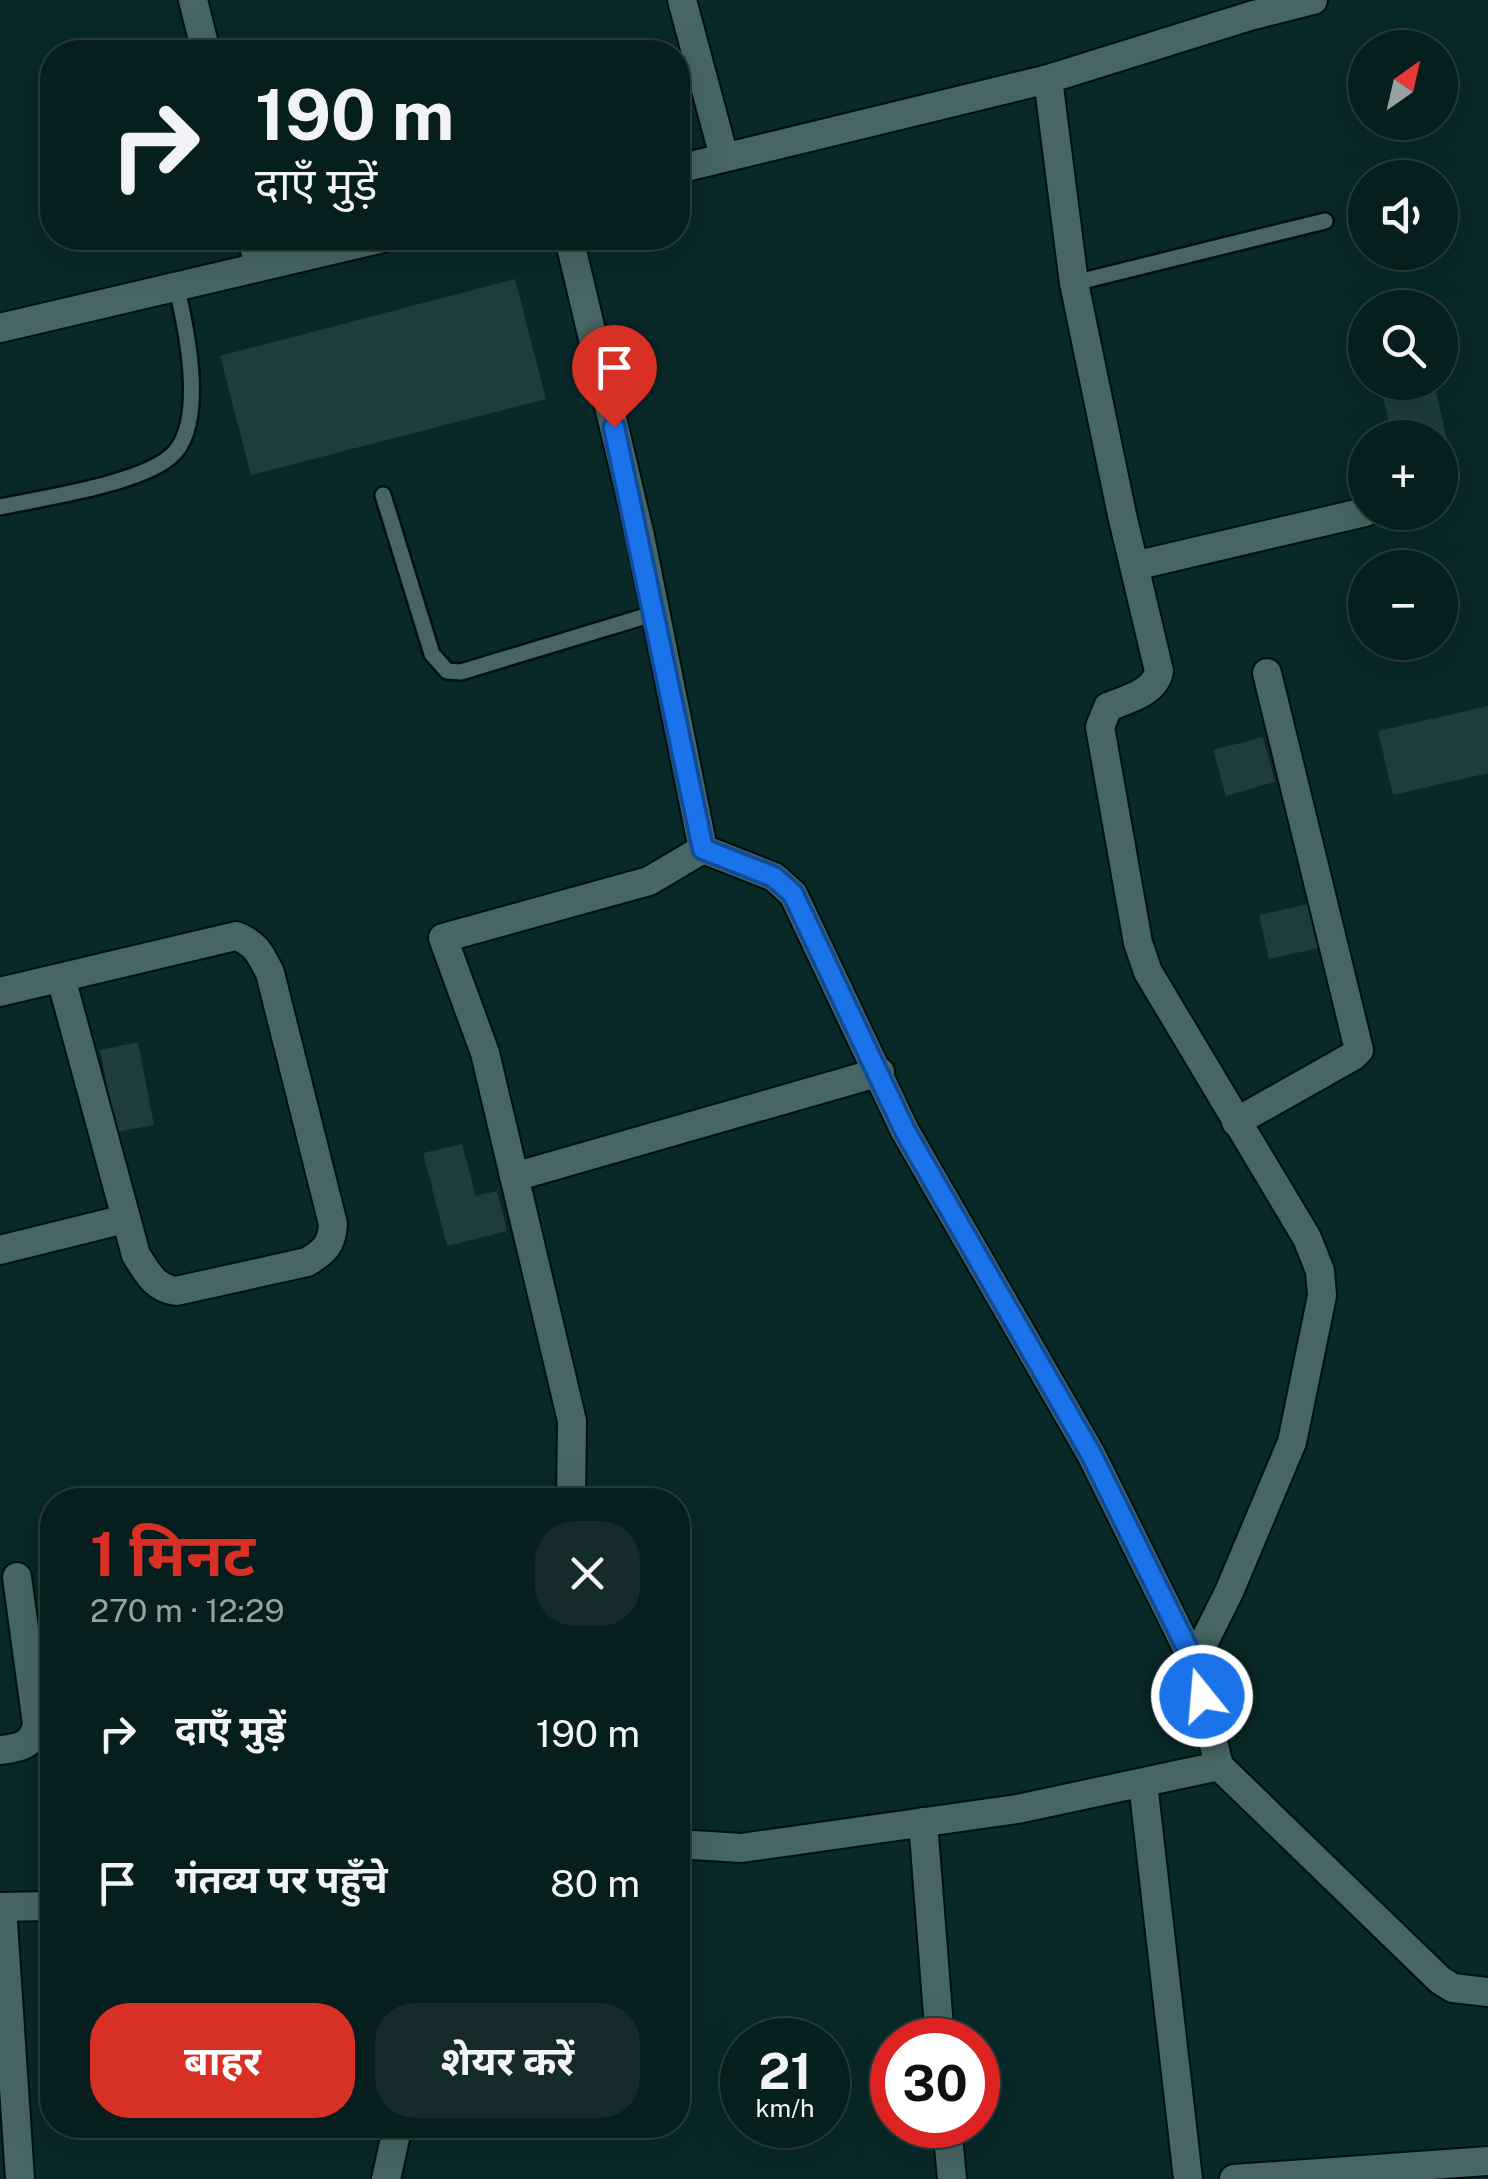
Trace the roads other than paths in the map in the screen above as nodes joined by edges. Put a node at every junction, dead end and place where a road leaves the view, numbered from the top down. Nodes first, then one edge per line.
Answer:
1 (193, 0) edge
2 (682, 0) edge
3 (1313, 0) edge
4 (1249, 8) edge
5 (203, 40) edge
6 (1048, 79) junction
7 (724, 158) junction
8 (690, 166) edge
9 (1325, 220) dead end
10 (255, 250) edge
11 (329, 250) edge
12 (573, 250) edge
13 (259, 266) junction
14 (1074, 283) junction
15 (176, 286) junction
16 (0, 328) edge
17 (383, 496) dead end
18 (0, 507) edge
19 (1348, 516) edge
20 (1134, 566) junction
21 (656, 613) junction
22 (1267, 672) dead end
23 (703, 849) junction
24 (61, 978) junction
25 (0, 992) edge
26 (880, 1072) junction
27 (1236, 1122) junction
28 (514, 1177) junction
29 (125, 1219) junction
30 (0, 1250) edge
31 (571, 1488) edge
32 (18, 1576) dead end
33 (1194, 1662) junction
34 (0, 1750) edge
35 (1219, 1766) junction
36 (1143, 1783) junction
37 (923, 1822) junction
38 (690, 1845) edge
39 (40, 1906) edge
40 (1, 1907) edge
41 (1488, 1992) edge
42 (938, 2018) edge
43 (395, 2138) edge
44 (949, 2148) edge
45 (1488, 2161) edge
46 (20, 2179) edge
47 (386, 2179) edge
48 (952, 2179) edge
49 (1188, 2179) edge
50 (1234, 2179) edge

1 - 5 street
2 - 7 street
3 - 4 street
4 - 6 street
6 - 7 street
6 - 14 street
7 - 8 street
9 - 14 lane
10 - 13 street
11 - 13 street
12 - 21 street
13 - 15 street
14 - 20 street
15 - 16 street
15 - 18 lane
17 - 21 lane
19 - 20 street
20 - 27 street
21 - 23 street
22 - 27 street
23 - 26 street
23 - 28 street
24 - 25 street
24 - 29 street
24 - 29 street
26 - 28 street
26 - 33 street
27 - 33 street
28 - 31 street
29 - 30 street
32 - 34 street
33 - 35 street
35 - 36 street
35 - 41 street
36 - 37 street
36 - 49 street
37 - 38 street
37 - 42 street
39 - 40 street
40 - 46 street
43 - 47 street
44 - 48 street
45 - 50 street

